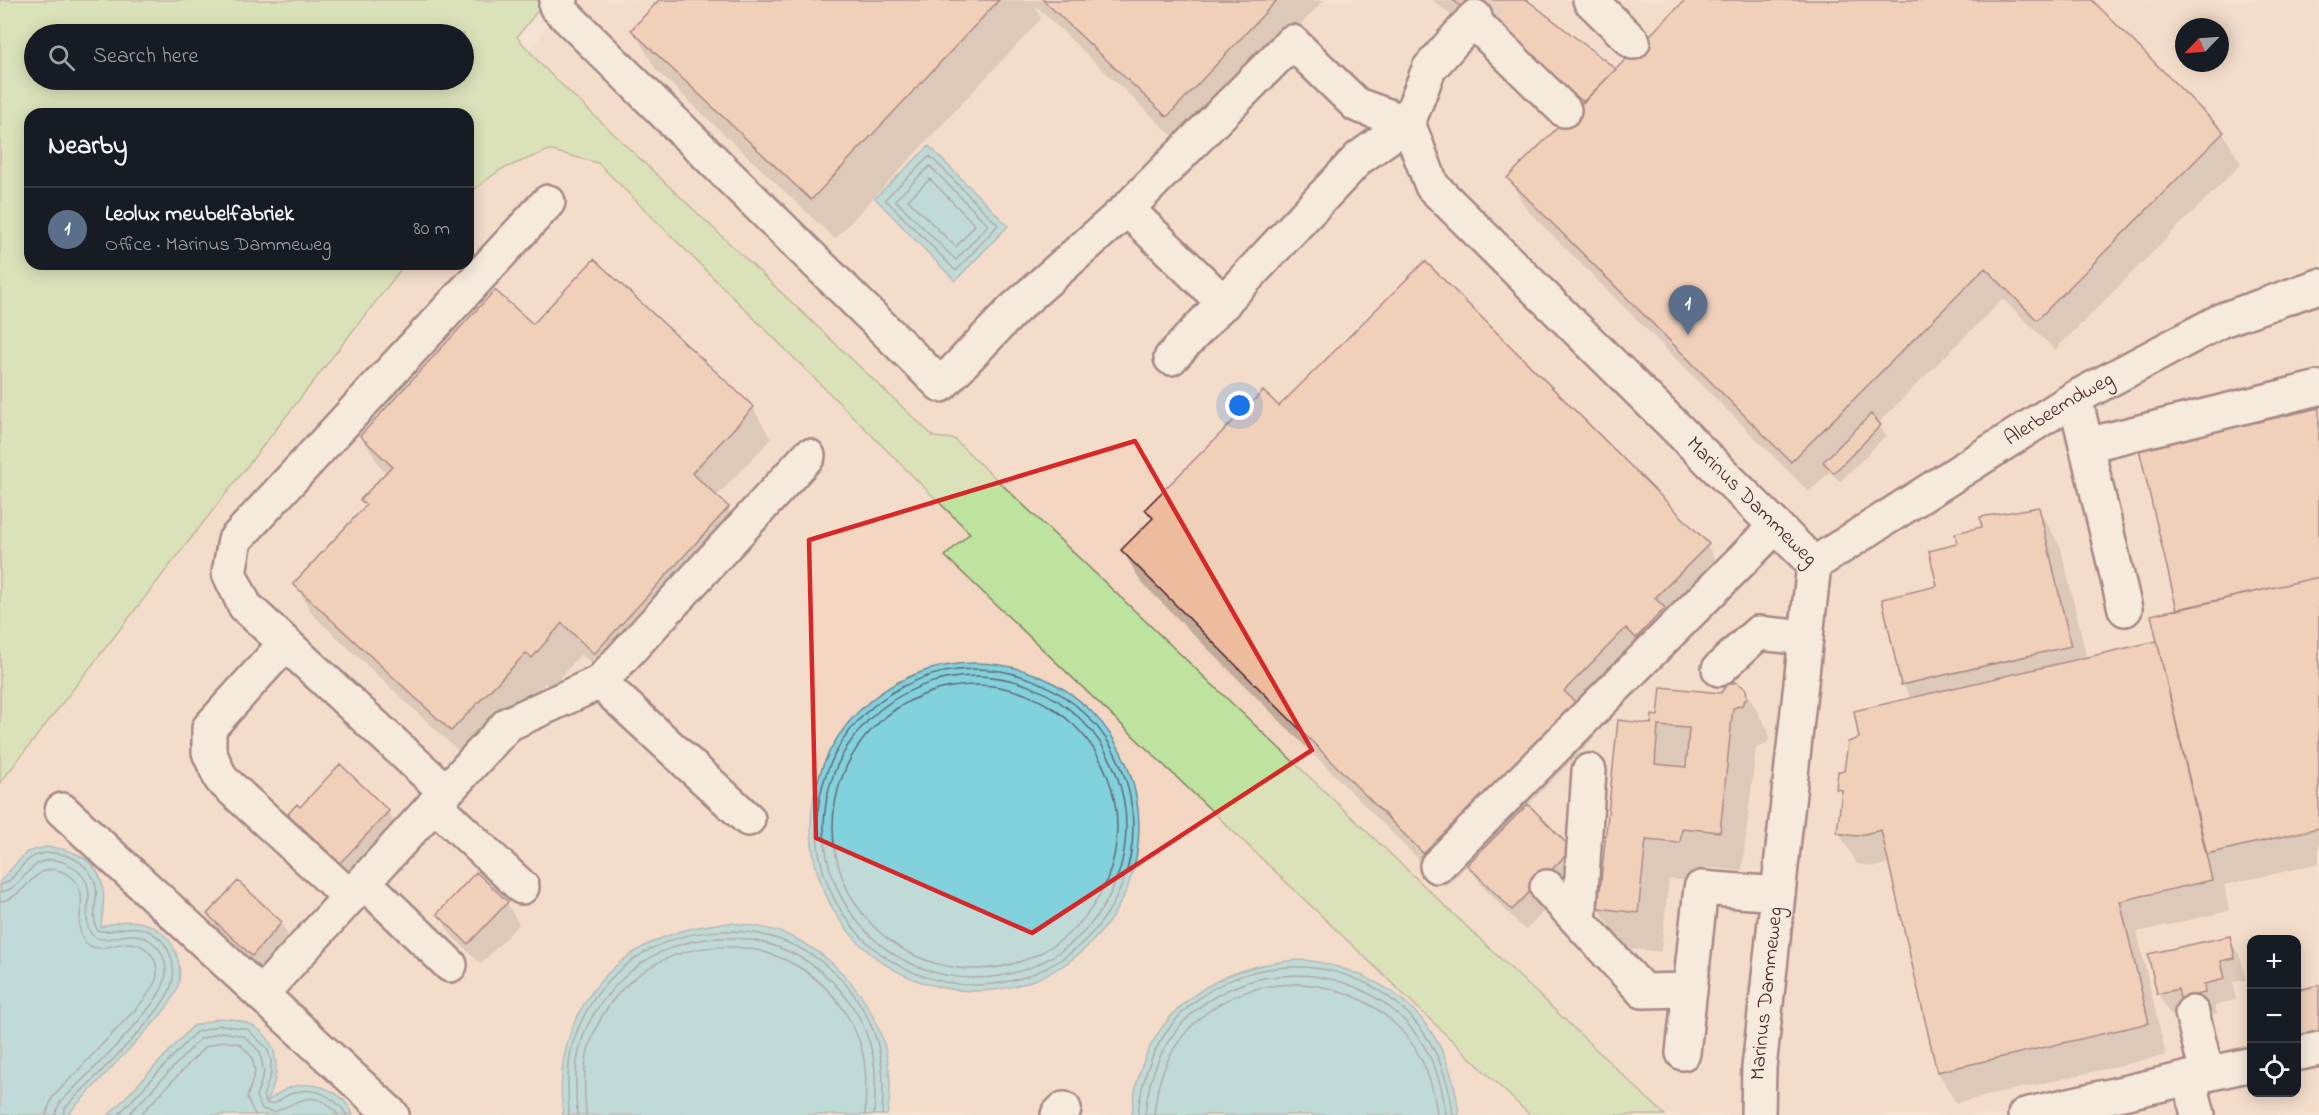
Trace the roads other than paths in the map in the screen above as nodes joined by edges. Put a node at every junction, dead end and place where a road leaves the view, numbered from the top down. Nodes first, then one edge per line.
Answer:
1 (561, 0) edge
2 (1590, 0) edge
3 (1633, 42) dead end
4 (1564, 110) dead end
5 (1408, 123) junction
6 (548, 202) dead end
7 (1127, 209) junction
8 (2319, 286) edge
9 (1224, 303) junction
10 (1171, 358) dead end
11 (2319, 388) edge
12 (2075, 398) junction
13 (2087, 445) junction
14 (808, 456) dead end
15 (1776, 525) junction
16 (1814, 564) junction
17 (2125, 609) dead end
18 (1806, 638) junction
19 (285, 644) junction
20 (1719, 669) dead end
21 (600, 682) junction
22 (1589, 771) dead end
23 (440, 797) junction
24 (62, 810) dead end
25 (748, 819) dead end
26 (1437, 866) dead end
27 (522, 887) dead end
28 (1547, 887) dead end
29 (357, 890) junction
30 (1778, 894) junction
31 (1578, 921) junction
32 (450, 965) dead end
33 (1690, 990) junction
34 (261, 994) junction
35 (2192, 1013) dead end
36 (2319, 1049) edge
37 (1683, 1053) dead end
38 (2301, 1053) edge
39 (2247, 1065) edge
40 (2198, 1076) junction
41 (392, 1115) edge
42 (1758, 1115) edge
43 (2025, 1115) edge
44 (2198, 1115) edge

1 - 7 street
2 - 3 street
4 - 5 street
5 - 7 street
5 - 9 street
5 - 15 street, Marinus Dammeweg
6 - 19 street
7 - 9 street
8 - 12 street, Alerbeemdweg
9 - 10 street
11 - 13 street
12 - 13 street
12 - 16 street, Alerbeemdweg
13 - 17 street
14 - 21 street
15 - 16 street, Marinus Dammeweg
15 - 26 street
16 - 18 street, Marinus Dammeweg
18 - 20 street
18 - 30 street, Marinus Dammeweg
19 - 23 street
19 - 29 street
21 - 23 street
21 - 25 street
22 - 31 street
23 - 27 street
23 - 29 street
24 - 34 street
28 - 31 street
29 - 32 street
29 - 34 street
30 - 33 street
30 - 42 street, Marinus Dammeweg
31 - 33 street
33 - 37 street
34 - 41 street
35 - 40 street
36 - 38 street
39 - 40 street
40 - 43 street
40 - 44 street

